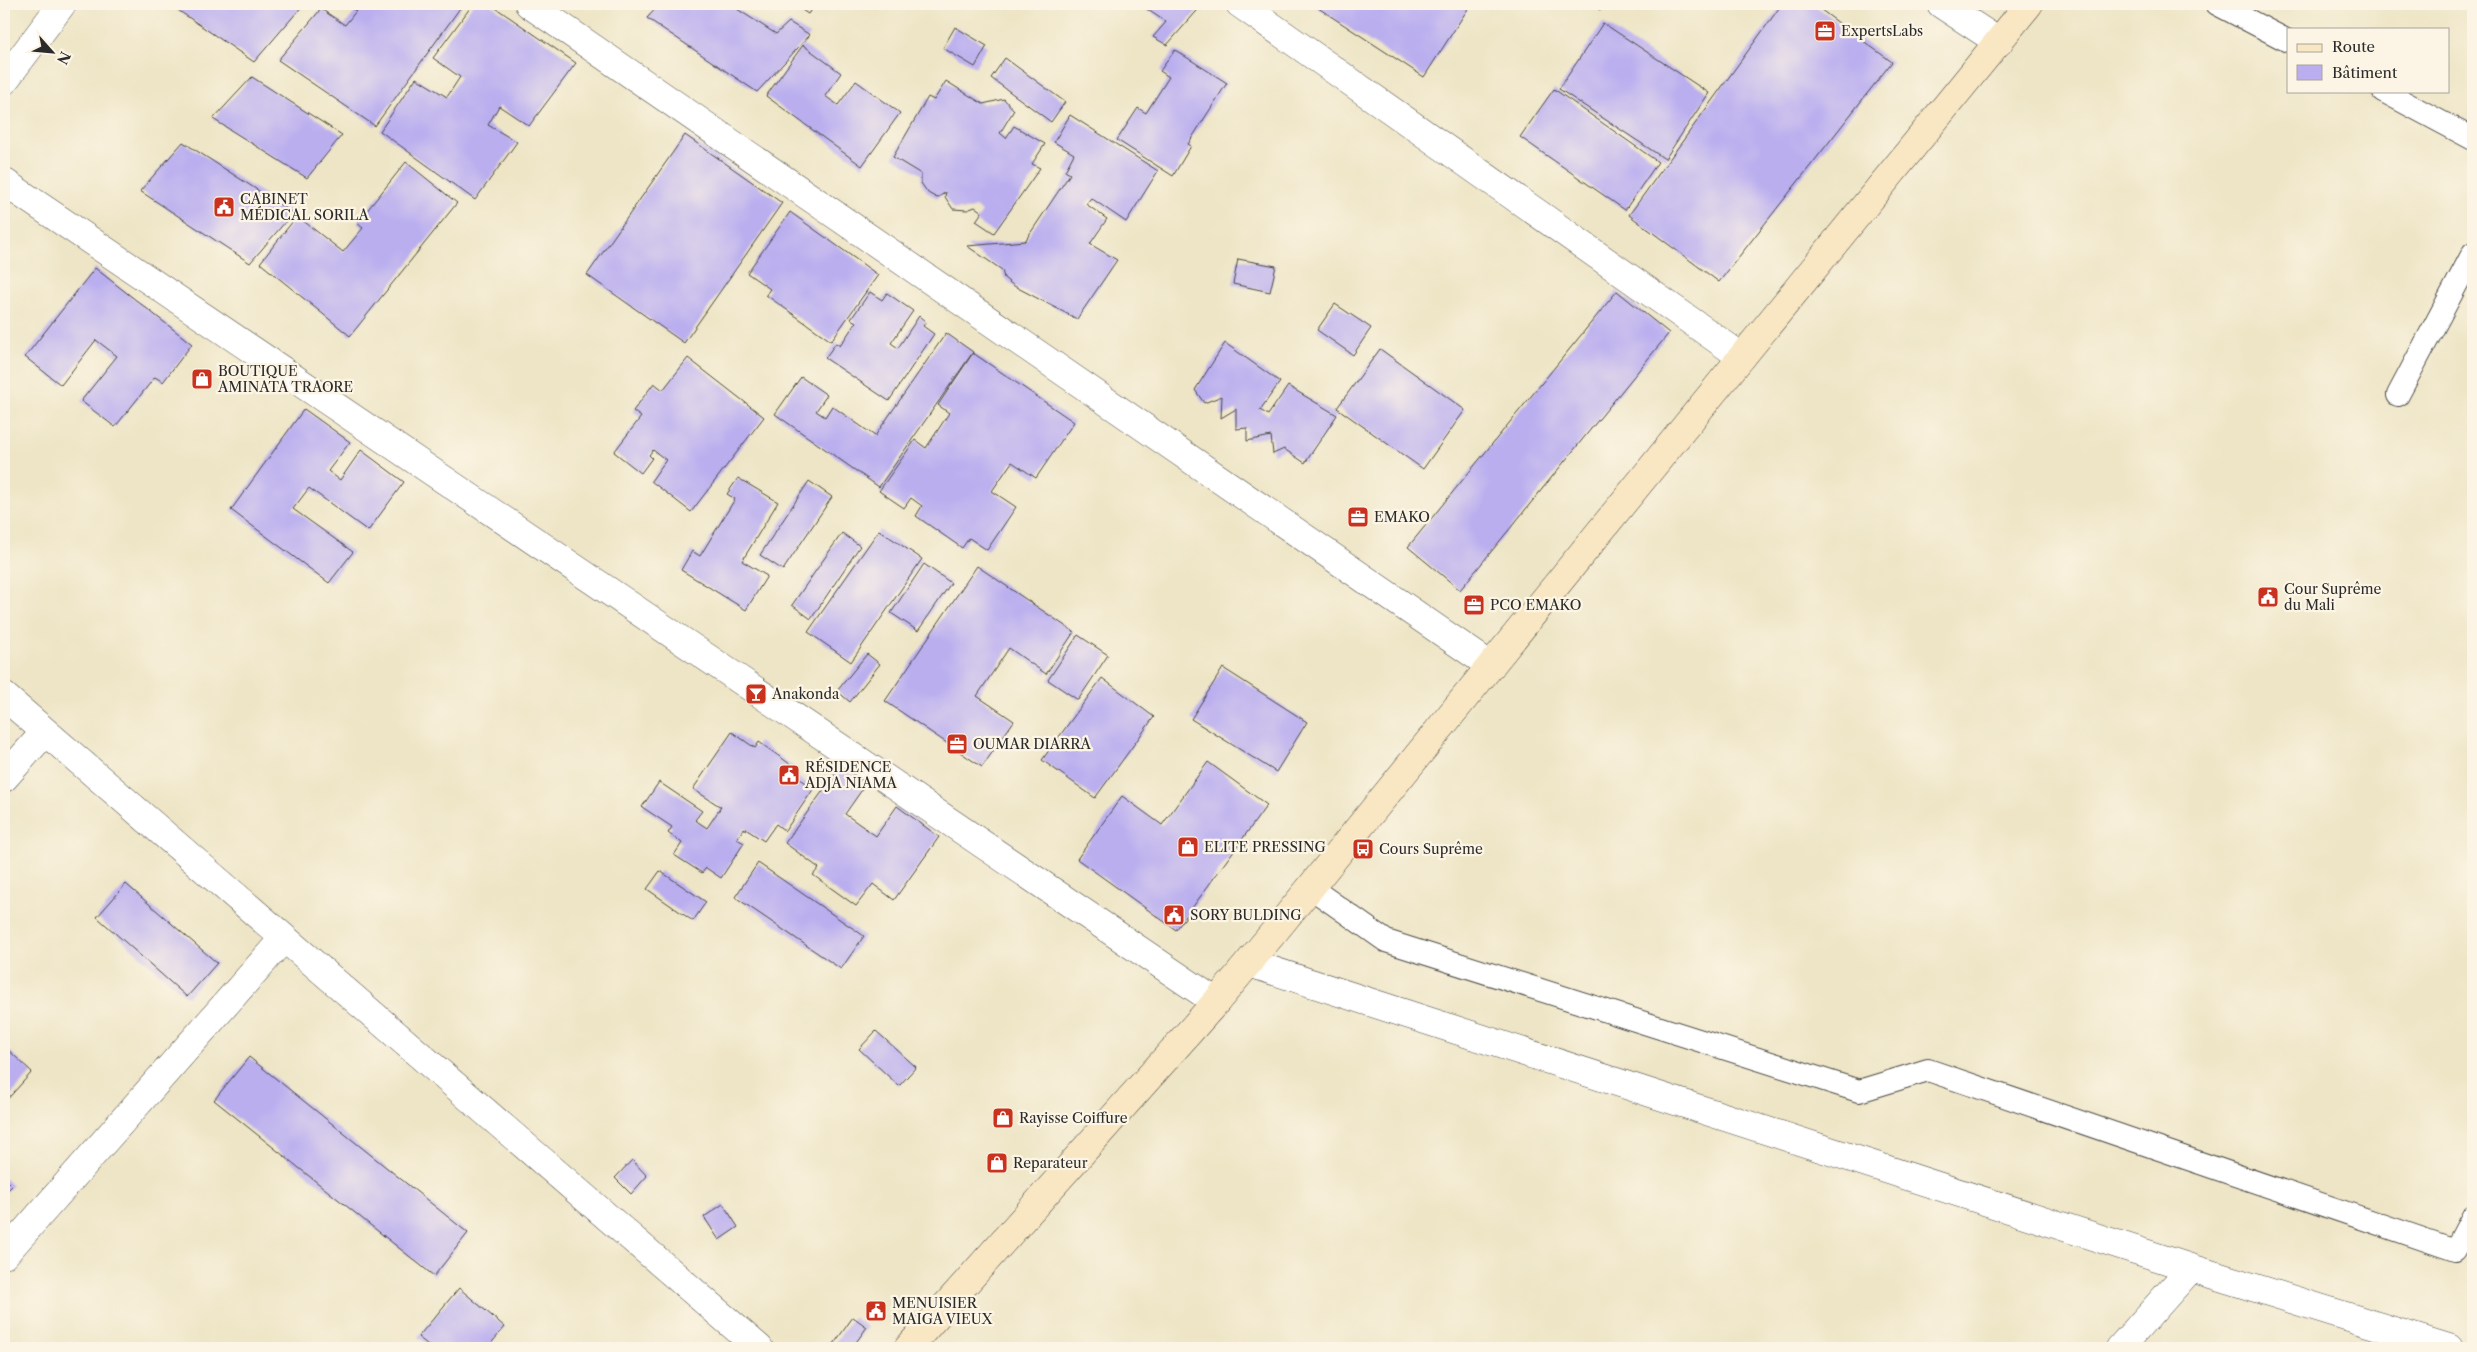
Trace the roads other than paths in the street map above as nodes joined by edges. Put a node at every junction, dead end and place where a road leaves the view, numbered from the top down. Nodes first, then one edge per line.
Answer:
1 (62, 4) edge
2 (529, 4) edge
3 (1240, 4) edge
4 (1941, 4) edge
5 (2030, 4) edge
6 (2216, 4) edge
7 (2287, 40) edge
8 (1999, 42) junction
9 (4, 81) edge
10 (2385, 92) edge
11 (2473, 138) edge
12 (4, 182) edge
13 (2473, 253) edge
14 (1742, 357) junction
15 (2398, 395) dead end
16 (1491, 666) junction
17 (4, 696) edge
18 (45, 732) junction
19 (4, 778) edge
20 (1311, 888) junction
21 (284, 938) junction
22 (1248, 963) junction
23 (1216, 1002) junction
24 (2473, 1216) edge
25 (4, 1255) edge
26 (2191, 1268) junction
27 (759, 1348) edge
28 (908, 1348) edge
29 (2120, 1348) edge
30 (2449, 1348) edge

1 - 9 street
2 - 16 street
3 - 14 street
4 - 8 street
5 - 8 street
6 - 7 lane
8 - 14 street
10 - 11 lane
12 - 23 street
13 - 15 lane
14 - 16 street
16 - 20 street
17 - 18 street
18 - 19 street
18 - 21 street
20 - 22 street
20 - 24 lane
21 - 25 street
21 - 27 street
22 - 23 street
22 - 26 street
23 - 28 street
26 - 29 street
26 - 30 street

